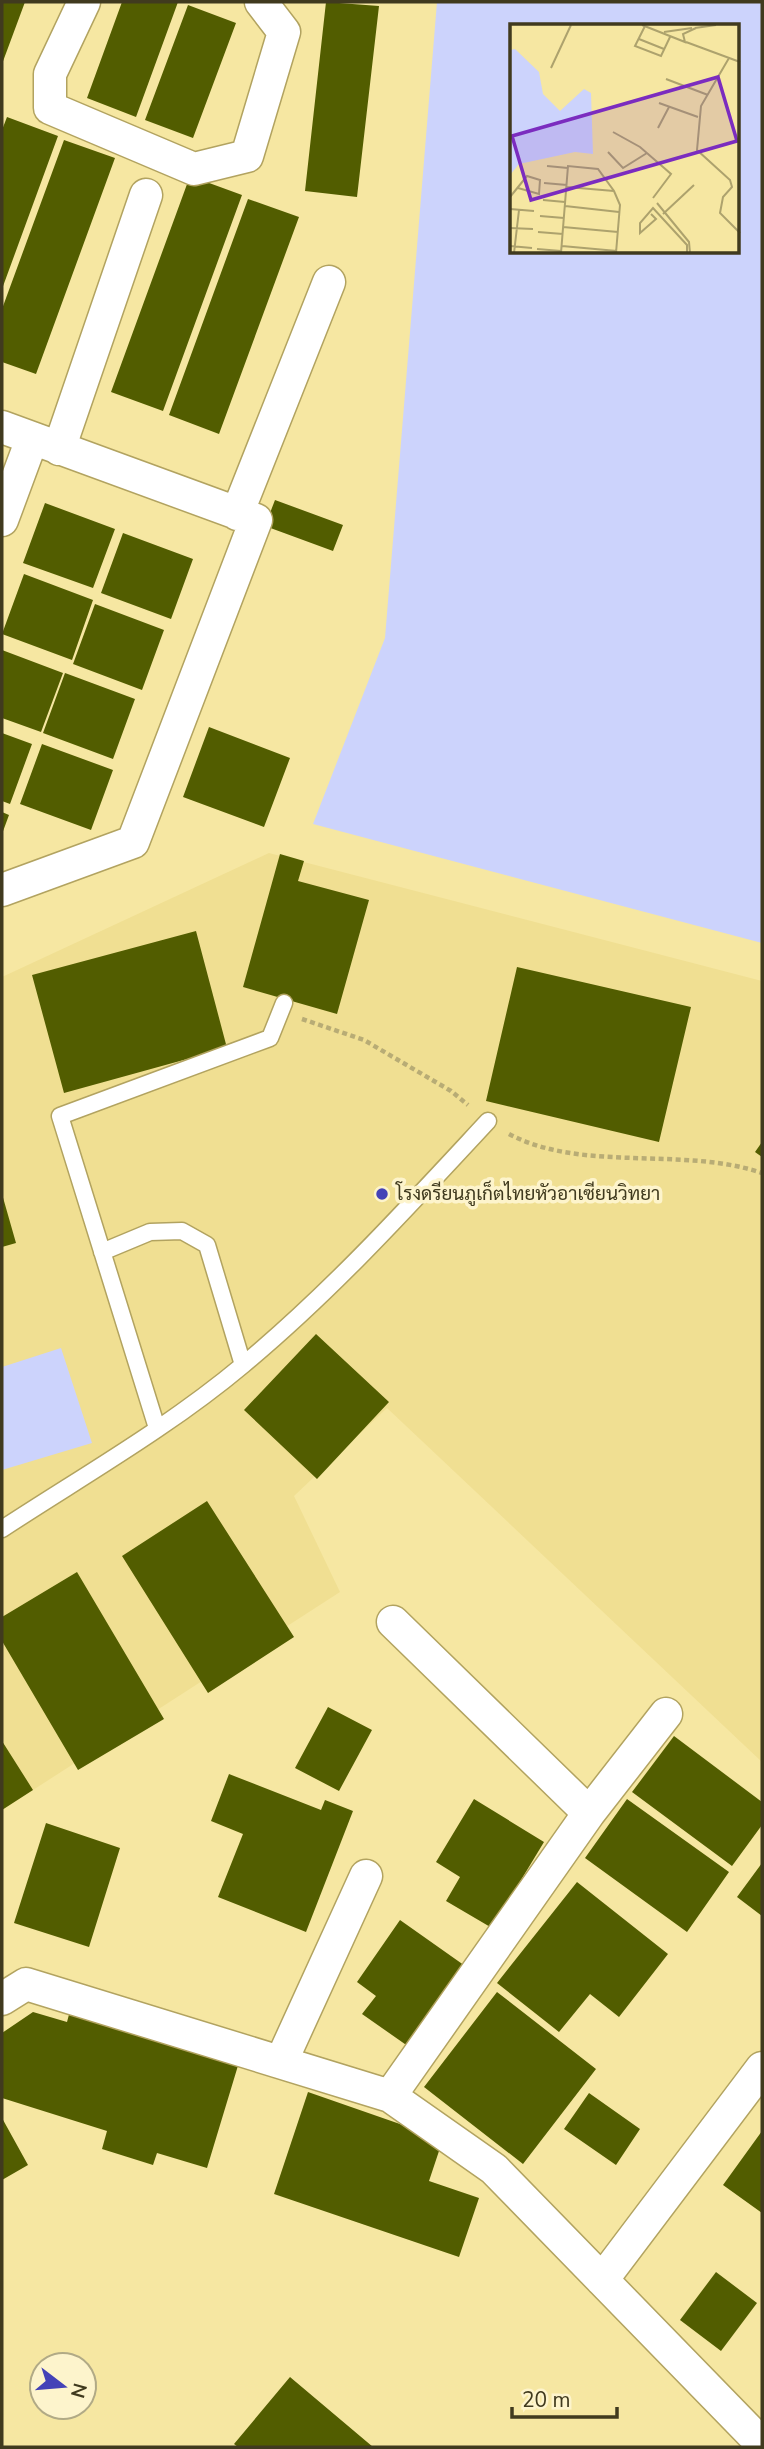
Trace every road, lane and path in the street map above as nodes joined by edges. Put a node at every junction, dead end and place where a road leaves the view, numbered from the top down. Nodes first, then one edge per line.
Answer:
1 (84, 2) edge
2 (261, 2) edge
3 (146, 195) dead end
4 (329, 282) dead end
5 (2, 427) edge
6 (45, 444) junction
7 (237, 514) junction
8 (2, 520) edge
9 (2, 890) edge
10 (281, 1011) joint
11 (488, 1121) junction
12 (762, 1173) edge
13 (102, 1252) junction
14 (243, 1365) junction
15 (157, 1428) junction
16 (2, 1529) edge
17 (393, 1622) dead end
18 (666, 1714) dead end
19 (589, 1813) junction
20 (366, 1876) dead end
21 (2, 1999) edge
22 (281, 2063) junction
23 (762, 2067) edge
24 (390, 2096) junction
25 (602, 2280) junction
26 (762, 2444) edge

1 - 2 street
3 - 6 street
4 - 7 street
5 - 6 street
6 - 7 street
6 - 8 street
7 - 9 street
10 - 11 path
10 - 13 lane
11 - 12 path
11 - 14 lane
13 - 14 lane
13 - 15 lane
14 - 15 lane
15 - 16 lane
17 - 19 street
18 - 19 street
19 - 24 street
20 - 22 street
21 - 22 street
22 - 24 street
23 - 25 street
24 - 25 street
25 - 26 street

